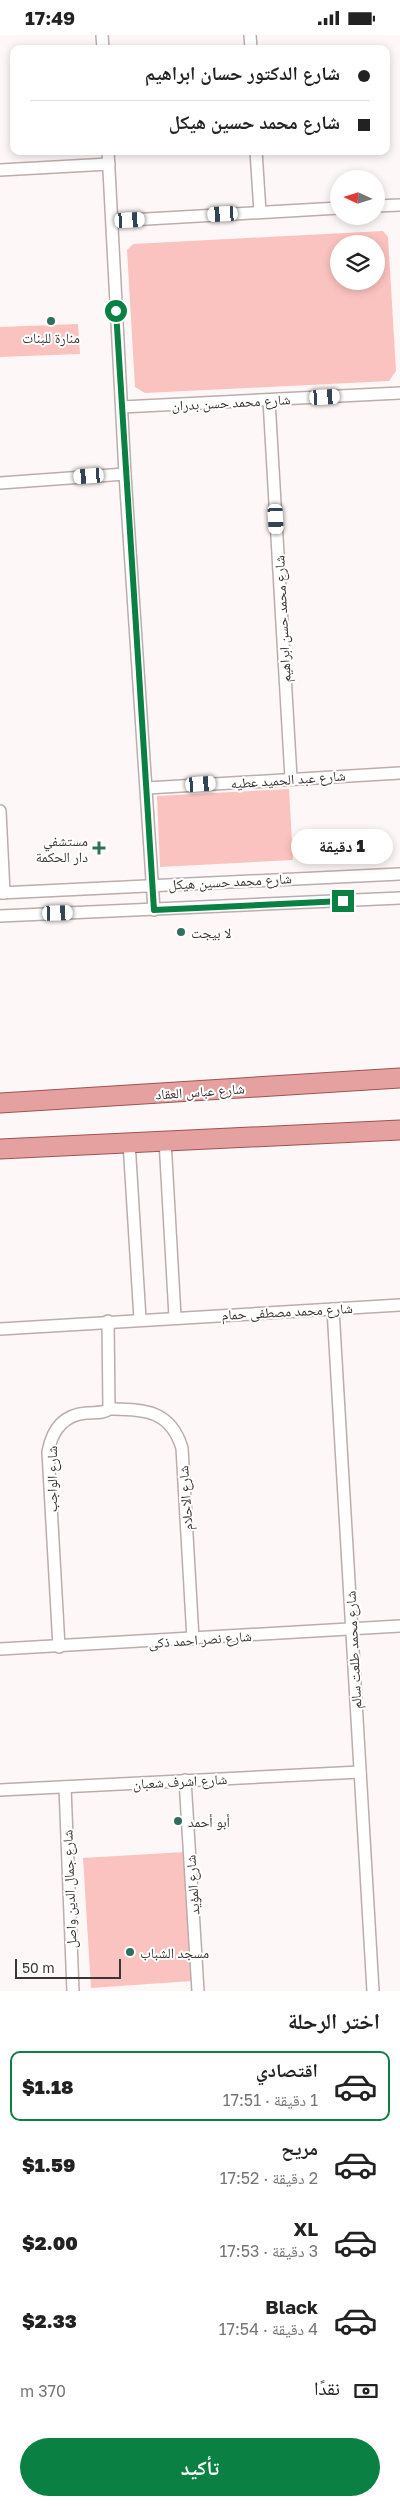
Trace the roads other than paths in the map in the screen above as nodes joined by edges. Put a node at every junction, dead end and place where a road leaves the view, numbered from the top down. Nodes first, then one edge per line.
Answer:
1 (108, 155) edge
2 (256, 155) edge
3 (109, 164) junction
4 (0, 170) edge
5 (400, 205) edge
6 (385, 206) edge
7 (330, 208) edge
8 (260, 212) junction
9 (112, 221) junction
10 (400, 393) edge
11 (269, 400) junction
12 (122, 407) junction
13 (125, 474) junction
14 (0, 483) edge
15 (400, 773) edge
16 (291, 778) junction
17 (147, 788) junction
18 (0, 811) edge
19 (400, 873) edge
20 (153, 886) junction
21 (2, 893) edge
22 (400, 898) edge
23 (154, 910) junction
24 (0, 916) edge
25 (400, 1078) edge
26 (0, 1103) edge
27 (400, 1130) edge
28 (165, 1140) junction
29 (129, 1142) junction
30 (0, 1149) edge
31 (400, 1305) edge
32 (333, 1309) junction
33 (175, 1317) junction
34 (140, 1319) junction
35 (108, 1321) junction
36 (0, 1329) edge
37 (110, 1409) junction
38 (400, 1626) edge
39 (352, 1629) junction
40 (193, 1639) junction
41 (59, 1647) junction
42 (0, 1649) edge
43 (360, 1772) junction
44 (185, 1780) junction
45 (64, 1787) junction
46 (0, 1791) edge
47 (73, 1991) edge
48 (198, 1991) edge
49 (373, 1991) edge

1 - 3 street
2 - 8 street
3 - 4 street
3 - 9 street
5 - 6 street
7 - 8 street
8 - 9 street
9 - 12 street
10 - 11 street, شارع محمد حسن بدران
11 - 12 street, شارع محمد حسن بدران
11 - 16 street, شارع محمد حسن ابراهيم
12 - 13 street
13 - 14 street
13 - 17 street
15 - 16 street, شارع عبد الحميد عطيه
16 - 17 street, شارع عبد الحميد عطيه
17 - 20 street
18 - 21 street
19 - 20 street, شارع محمد حسين هيكل
20 - 21 street, شارع محمد حسين هيكل
20 - 23 street
22 - 23 street, شارع محمد حسين هيكل
23 - 24 street, شارع محمد حسين هيكل
25 - 26 main road, شارع عباس العقاد
27 - 28 main road
28 - 29 main road
28 - 33 street
29 - 30 main road
29 - 34 street
31 - 32 street, شارع محمد مصطفى حمام
32 - 33 street, شارع محمد مصطفى حمام
32 - 39 street, شارع محمد طلعت سالم
33 - 34 street, شارع محمد مصطفى حمام
34 - 35 street, شارع محمد مصطفى حمام
35 - 36 street, شارع محمد مصطفى حمام
35 - 37 street
37 - 40 street, شارع الاحلام
37 - 41 street, شارع الواجب
38 - 39 street, شارع نصر احمد ذكى
39 - 40 street, شارع نصر احمد ذكى
39 - 43 street, شارع محمد طلعت سالم
40 - 41 street, شارع نصر احمد ذكى
41 - 42 street, شارع نصر احمد ذكى
43 - 44 street, شارع اشرف شعبان
43 - 49 street, شارع محمد طلعت سالم
44 - 45 street, شارع اشرف شعبان
44 - 48 street, شارع المؤيد
45 - 46 street, شارع اشرف شعبان
45 - 47 street, شارع جمال الدين واصل

